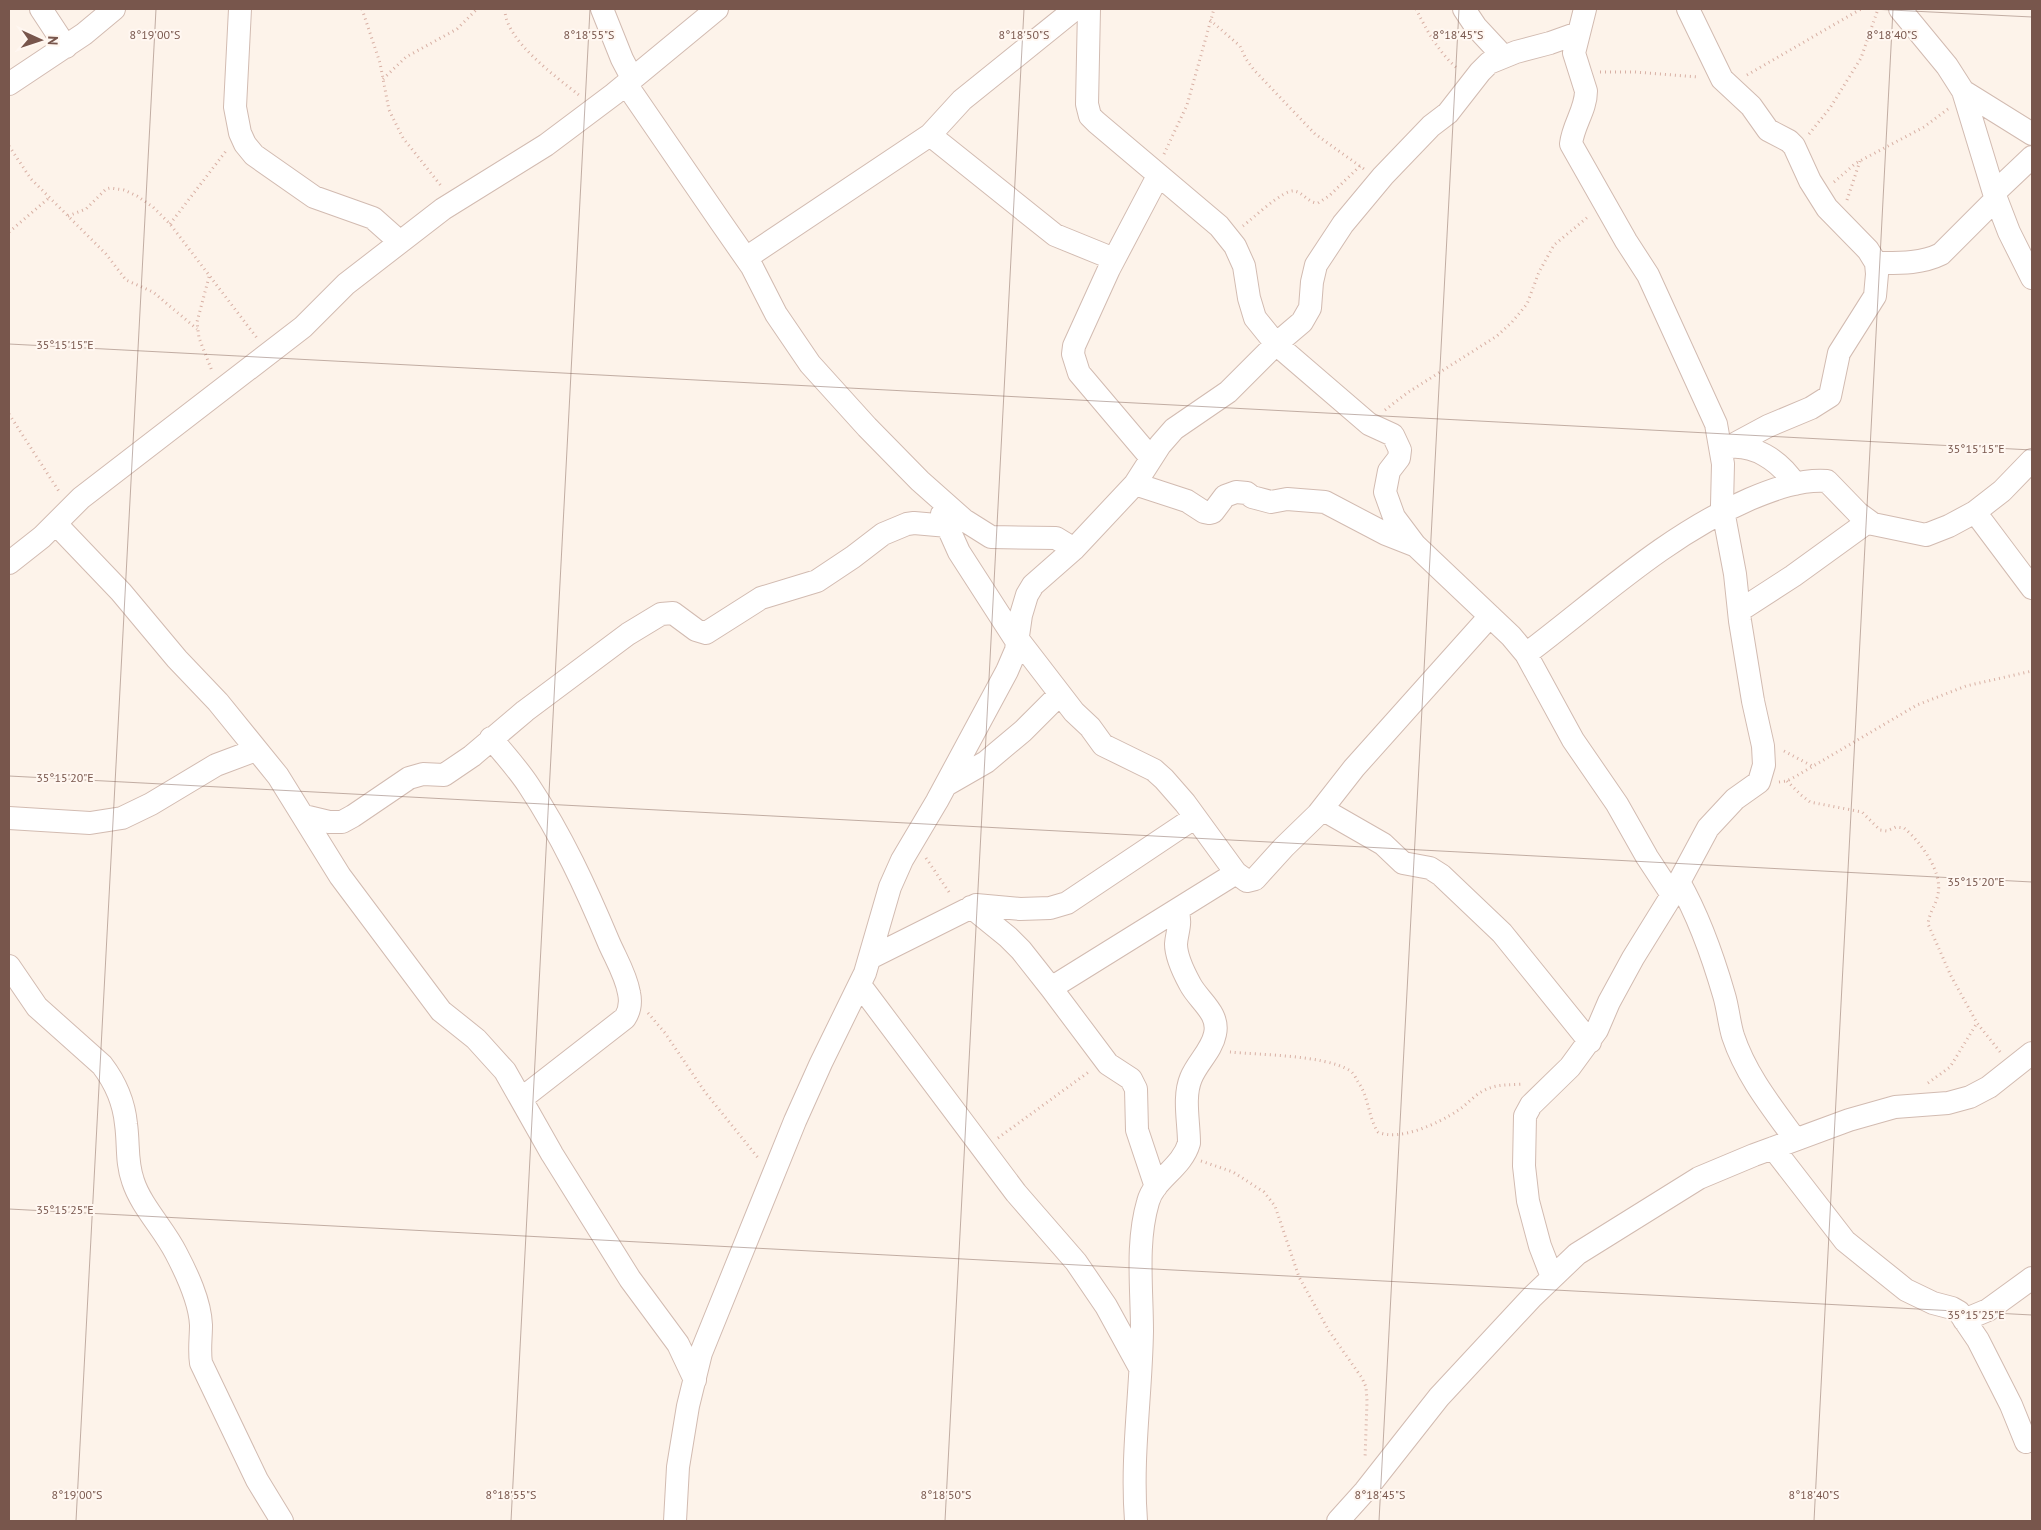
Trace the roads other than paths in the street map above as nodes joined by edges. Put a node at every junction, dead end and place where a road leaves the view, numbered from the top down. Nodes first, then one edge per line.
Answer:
1 (41, 9) edge
2 (114, 9) edge
3 (240, 9) edge
4 (602, 9) edge
5 (717, 9) edge
6 (1075, 9) edge
7 (1089, 9) edge
8 (1464, 9) edge
9 (1585, 9) edge
10 (1688, 9) edge
11 (1900, 9) edge
12 (1578, 33) junction
13 (66, 47) junction
14 (1503, 56) junction
15 (629, 81) junction
16 (9, 84) edge
17 (1964, 94) junction
18 (2032, 134) edge
19 (930, 135) junction
20 (2032, 156) edge
21 (1156, 174) junction
22 (1995, 196) junction
23 (400, 242) junction
24 (746, 258) junction
25 (1114, 260) junction
26 (1876, 263) junction
27 (2032, 278) edge
28 (1276, 344) junction
29 (1725, 448) junction
30 (1151, 458) junction
31 (2032, 460) edge
32 (1135, 484) junction
33 (1795, 484) junction
34 (932, 492) junction
35 (1724, 511) junction
36 (1975, 512) junction
37 (64, 516) junction
38 (1869, 521) junction
39 (948, 526) junction
40 (1415, 545) junction
41 (1074, 549) junction
42 (9, 563) edge
43 (2032, 588) edge
44 (1739, 611) junction
45 (1490, 616) junction
46 (1017, 640) junction
47 (1526, 654) junction
48 (1060, 694) junction
49 (491, 738) junction
50 (256, 750) junction
51 (946, 785) junction
52 (1322, 809) junction
53 (304, 816) junction
54 (9, 818) edge
55 (1194, 818) junction
56 (1236, 873) junction
57 (1675, 889) junction
58 (966, 909) junction
59 (1177, 910) junction
60 (870, 958) junction
61 (9, 966) edge
62 (860, 985) junction
63 (1051, 988) junction
64 (1590, 1042) junction
65 (2032, 1053) edge
66 (521, 1099) junction
67 (1795, 1139) junction
68 (1773, 1148) junction
69 (1156, 1188) junction
70 (1552, 1277) junction
71 (2032, 1278) edge
72 (1964, 1320) junction
73 (1140, 1368) junction
74 (695, 1380) junction
75 (2026, 1442) dead end
76 (282, 1521) edge
77 (675, 1521) edge
78 (1136, 1521) edge
79 (1338, 1521) edge

1 - 13 street
2 - 13 street
3 - 23 street
4 - 15 street
5 - 15 street
6 - 19 street
7 - 21 street
8 - 14 street
9 - 12 street
10 - 26 street
11 - 17 street
12 - 14 street
12 - 29 street
13 - 16 street
14 - 28 street
15 - 23 street
15 - 24 street
17 - 18 street
17 - 22 street
19 - 24 street
19 - 25 street
20 - 22 street
21 - 25 street
21 - 28 street
22 - 26 street
22 - 27 street
23 - 37 street
24 - 34 street
25 - 30 street
26 - 29 street
28 - 30 street
28 - 40 street
29 - 33 street
29 - 35 street
30 - 32 street
31 - 36 street
32 - 40 street
32 - 41 street
33 - 35 street
33 - 38 street
34 - 39 street
34 - 41 street
35 - 44 street
35 - 47 street
36 - 38 street
36 - 43 street
37 - 42 street
37 - 50 street
38 - 44 street
39 - 46 street
39 - 49 street
40 - 45 street
41 - 46 street
44 - 57 street
45 - 47 street
45 - 52 street
46 - 48 street
46 - 51 street
47 - 57 street
48 - 51 street
48 - 55 street
49 - 53 street
49 - 66 street
50 - 53 street
50 - 54 street
51 - 60 street
52 - 56 street
52 - 64 street
53 - 66 street
55 - 56 street
55 - 58 street
56 - 59 street
57 - 64 street
57 - 67 street
58 - 60 street
58 - 63 street
59 - 63 street
59 - 69 street
60 - 62 street
61 - 76 street
62 - 73 street
62 - 74 street
63 - 69 street
64 - 70 street
65 - 67 street
66 - 74 street
67 - 68 street
68 - 70 street
68 - 72 street
69 - 73 street
70 - 79 street
71 - 72 street
72 - 75 street
73 - 78 street
74 - 77 street

